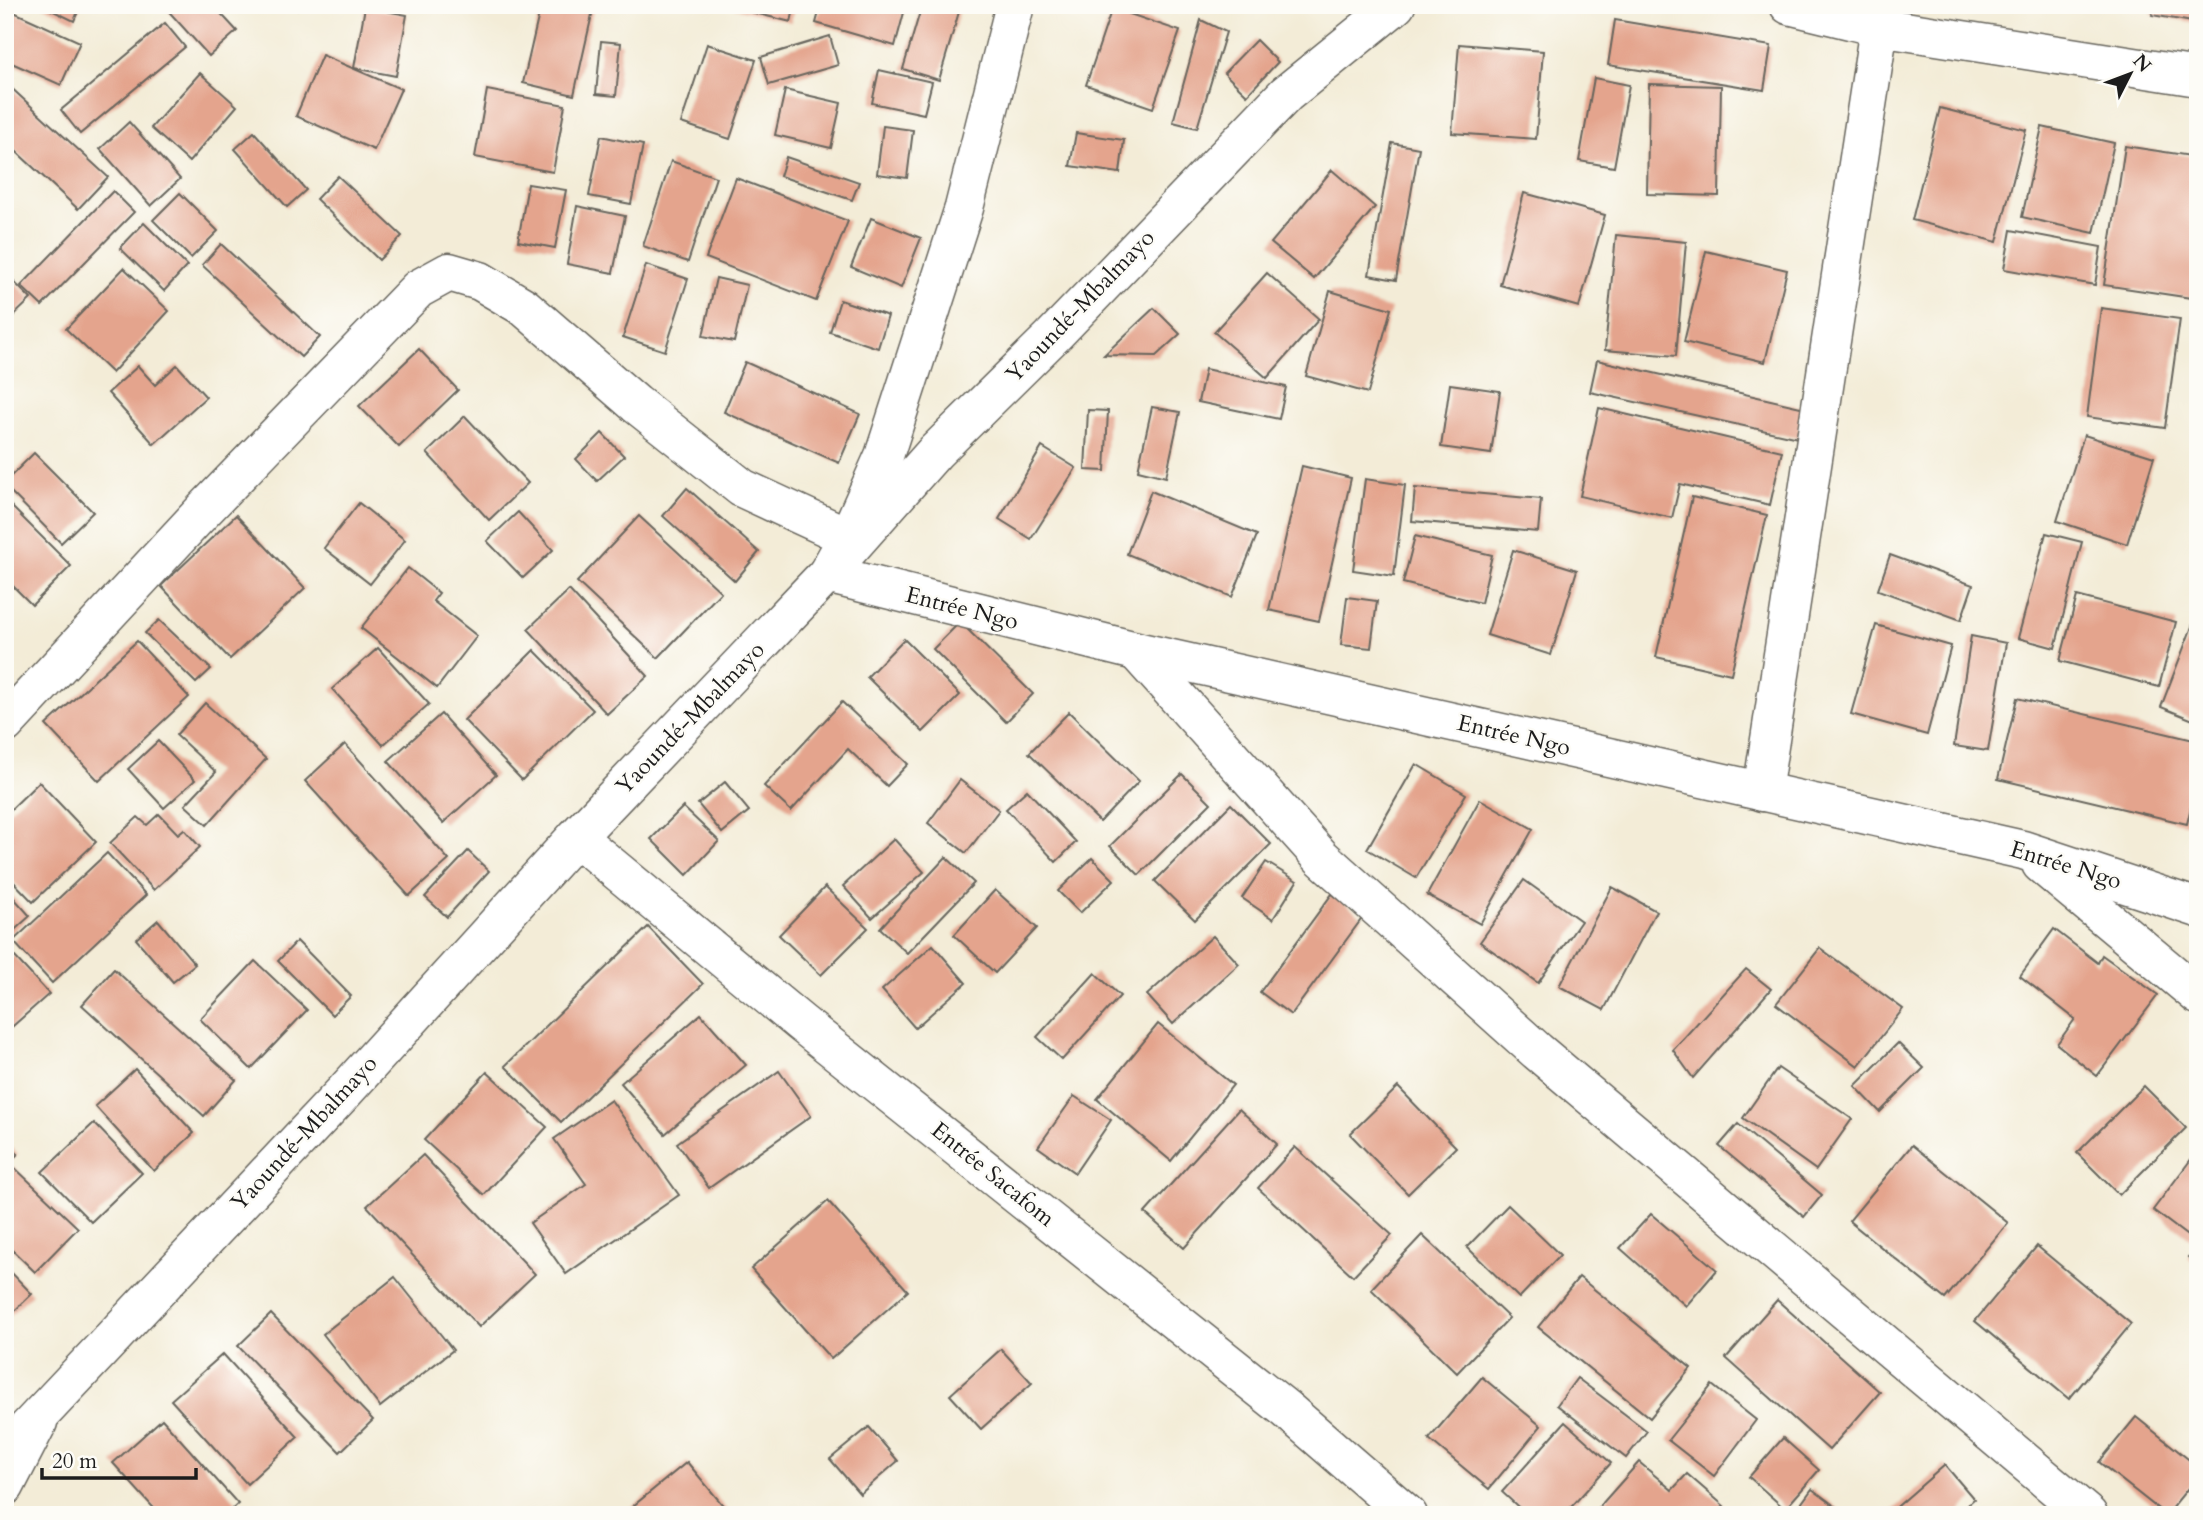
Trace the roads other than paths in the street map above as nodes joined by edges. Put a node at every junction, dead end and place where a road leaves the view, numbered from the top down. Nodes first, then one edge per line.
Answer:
1 (1015, 5) edge
2 (1396, 5) edge
3 (1789, 5) edge
4 (1879, 27) junction
5 (2198, 77) edge
6 (848, 537) junction
7 (827, 574) junction
8 (1136, 651) junction
9 (5, 724) edge
10 (1762, 792) junction
11 (576, 837) junction
12 (2023, 850) junction
13 (2198, 908) edge
14 (2198, 995) edge
15 (50, 1401) junction
16 (5, 1452) edge
17 (5, 1486) edge
18 (1408, 1515) edge
19 (2088, 1515) edge

1 - 6 main road
2 - 7 main road, Yaoundé-Mbalmayo
3 - 4 main road
4 - 5 main road
4 - 10 main road
6 - 7 main road
6 - 9 main road
7 - 8 main road, Entrée Ngo
7 - 11 main road, Yaoundé-Mbalmayo
8 - 10 main road, Entrée Ngo
8 - 19 main road
10 - 12 main road, Entrée Ngo
11 - 15 main road, Yaoundé-Mbalmayo
11 - 18 main road, Entrée Sacafom
12 - 13 main road, Entrée Ngo
12 - 14 main road
15 - 16 main road, Yaoundé-Mbalmayo
15 - 17 main road

